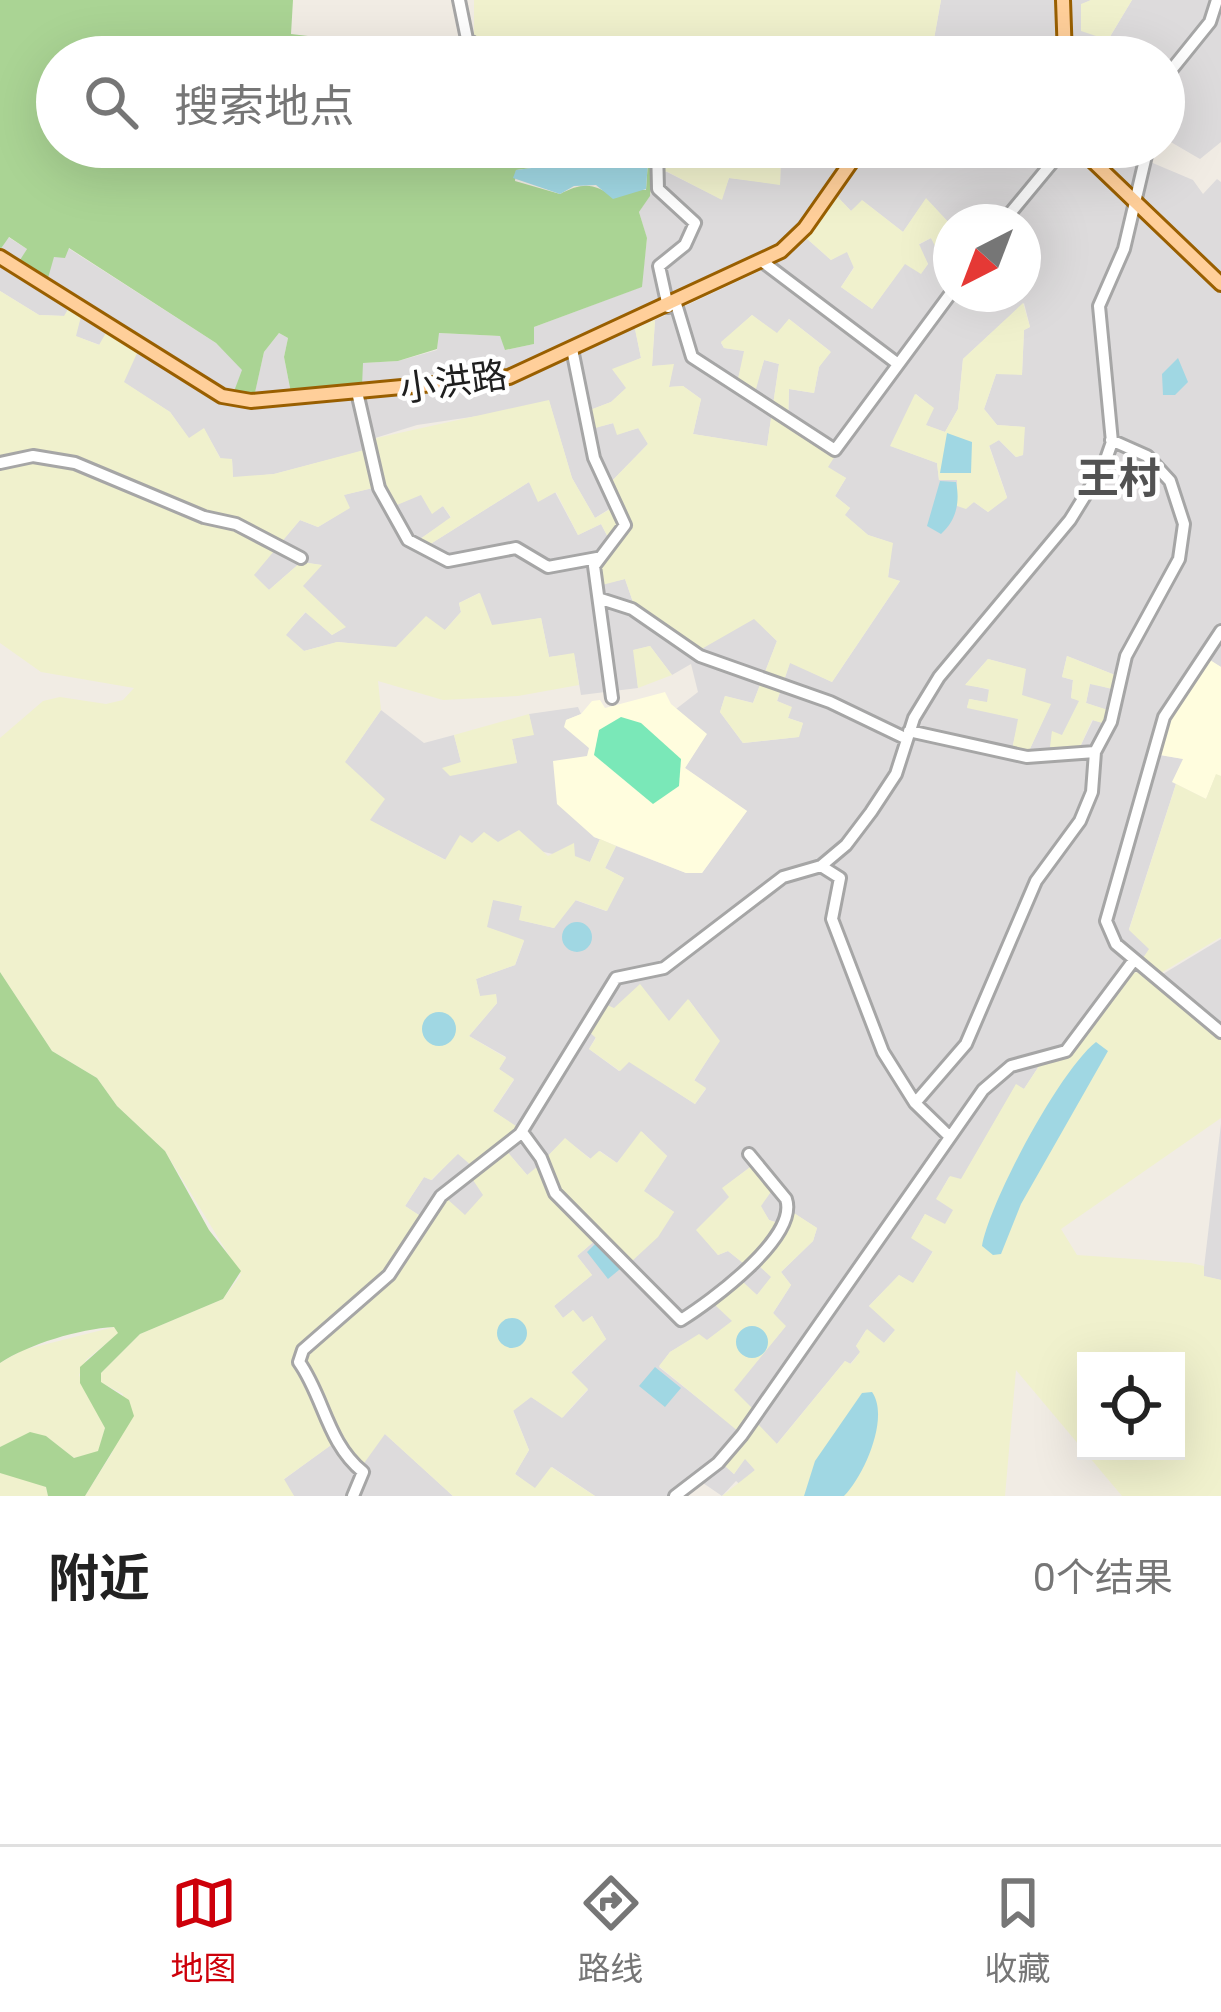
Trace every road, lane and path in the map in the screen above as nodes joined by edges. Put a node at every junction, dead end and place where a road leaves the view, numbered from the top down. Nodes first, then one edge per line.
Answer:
1 (459, 0) edge
2 (1063, 0) edge
3 (1217, 0) edge
4 (466, 36) edge
5 (1064, 36) edge
6 (1185, 53) edge
7 (658, 168) edge
8 (847, 168) edge
9 (1048, 168) edge
10 (1098, 168) edge
11 (1142, 168) edge
12 (1132, 203) junction
13 (1018, 204) edge
14 (0, 257) edge
15 (763, 262) junction
16 (1221, 284) edge
17 (672, 306) junction
18 (937, 312) edge
19 (572, 350) junction
20 (898, 364) junction
21 (357, 392) junction
22 (1112, 440) junction
23 (0, 463) edge
24 (301, 558) dead end
25 (597, 559) junction
26 (601, 599) junction
27 (1221, 631) edge
28 (612, 698) dead end
29 (908, 735) junction
30 (1095, 752) junction
31 (821, 866) junction
32 (1134, 960) junction
33 (1221, 1032) edge
34 (915, 1102) junction
35 (522, 1132) junction
36 (949, 1136) junction
37 (748, 1154) dead end
38 (352, 1496) edge
39 (675, 1496) edge

1 - 4 street
2 - 5 main road
3 - 6 street
7 - 17 street
8 - 15 main road, 小洪路
9 - 13 street
10 - 12 main road
11 - 12 street
12 - 16 main road
12 - 22 street
14 - 21 main road, 小洪路
15 - 17 main road, 小洪路
15 - 20 street
17 - 19 main road, 小洪路
17 - 20 street
18 - 20 street
19 - 21 main road, 小洪路
19 - 25 street
21 - 25 street
22 - 29 street
22 - 30 street
23 - 24 street
25 - 26 street
26 - 28 street
26 - 29 street
27 - 32 street
29 - 30 street
29 - 31 street
30 - 34 street
31 - 34 street
31 - 35 street
32 - 33 street
32 - 36 street
34 - 36 street
35 - 37 street
35 - 38 street
36 - 39 street

